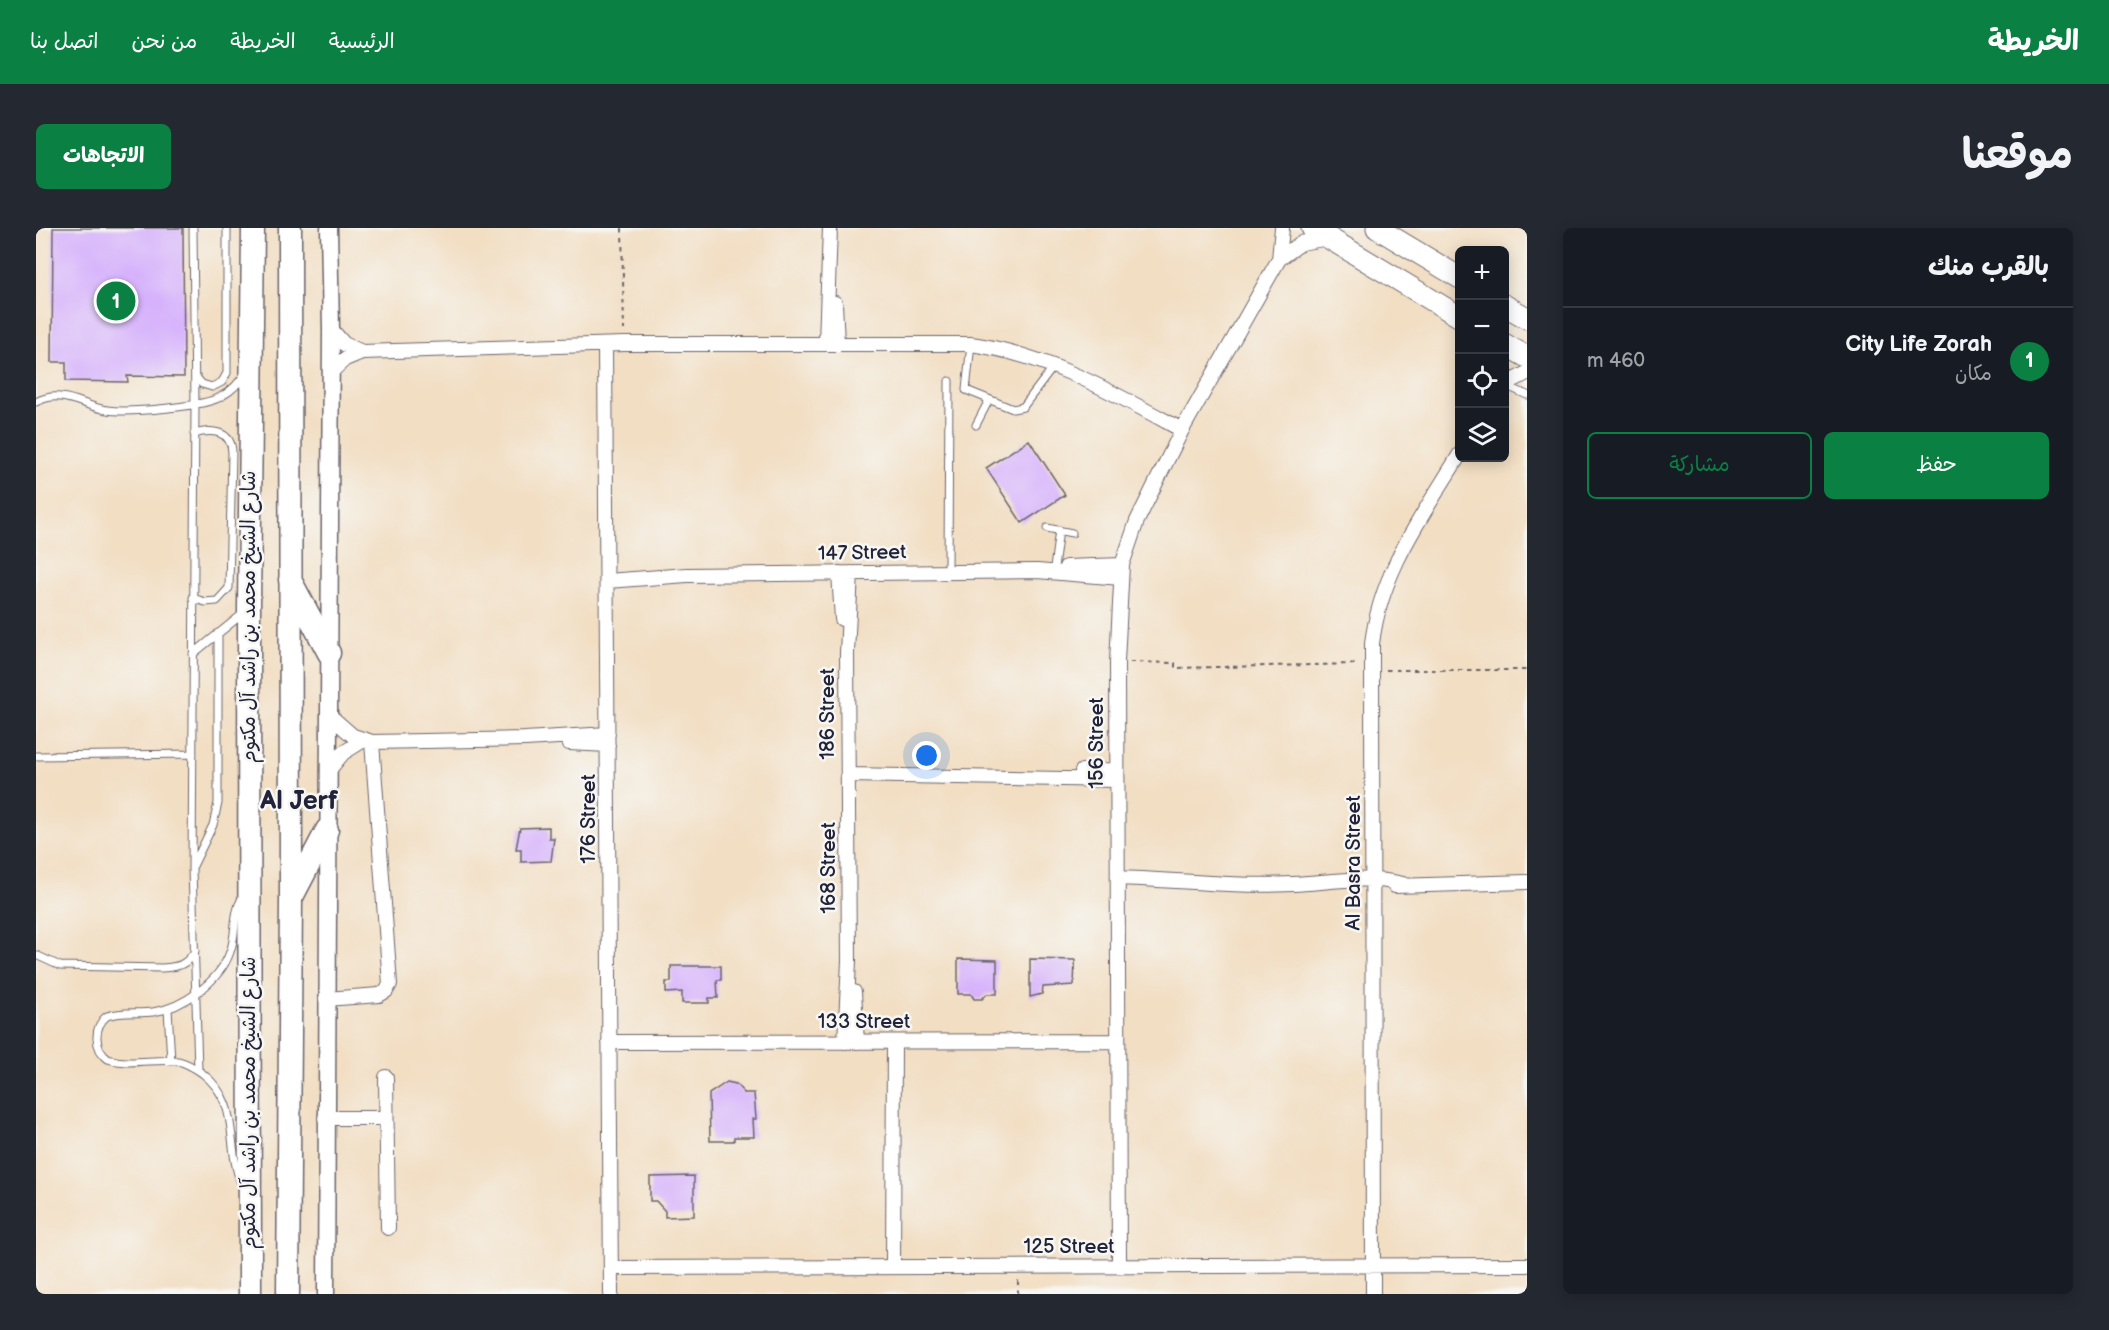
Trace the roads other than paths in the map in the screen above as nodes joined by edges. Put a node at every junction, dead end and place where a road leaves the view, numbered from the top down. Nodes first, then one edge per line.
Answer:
1 (194, 228) edge
2 (227, 228) edge
3 (246, 228) edge
4 (253, 228) edge
5 (290, 228) edge
6 (305, 228) edge
7 (328, 228) edge
8 (830, 228) edge
9 (1282, 228) edge
10 (1377, 228) edge
11 (1320, 233) edge
12 (253, 250) junction
13 (1279, 259) junction
14 (1455, 275) edge
15 (289, 278) junction
16 (1455, 314) edge
17 (331, 329) junction
18 (831, 343) junction
19 (971, 344) junction
20 (605, 345) junction
21 (1509, 347) edge
22 (362, 352) junction
23 (1527, 357) edge
24 (1054, 365) junction
25 (250, 366) junction
26 (331, 372) junction
27 (1527, 373) edge
28 (195, 376) junction
29 (949, 381) dead end
30 (1509, 383) edge
31 (1509, 387) edge
32 (1527, 395) edge
33 (989, 400) junction
34 (36, 402) edge
35 (195, 405) junction
36 (976, 424) dead end
37 (1182, 430) junction
38 (194, 434) junction
39 (1455, 462) edge
40 (1047, 528) dead end
41 (1059, 530) junction
42 (1072, 533) dead end
43 (1054, 568) junction
44 (1037, 571) junction
45 (948, 572) junction
46 (1122, 572) junction
47 (845, 573) junction
48 (607, 575) junction
49 (288, 577) junction
50 (193, 598) junction
51 (249, 608) junction
52 (219, 633) junction
53 (329, 653) junction
54 (193, 654) junction
55 (329, 715) junction
56 (608, 739) junction
57 (367, 741) junction
58 (193, 754) junction
59 (36, 756) edge
60 (329, 770) junction
61 (1117, 775) junction
62 (848, 779) junction
63 (327, 830) junction
64 (192, 868) junction
65 (1527, 882) edge
66 (1118, 883) junction
67 (1373, 883) junction
68 (249, 889) junction
69 (291, 899) junction
70 (195, 951) junction
71 (36, 956) edge
72 (196, 992) junction
73 (326, 999) junction
74 (168, 1009) junction
75 (1118, 1041) junction
76 (609, 1042) junction
77 (851, 1042) junction
78 (894, 1042) junction
79 (171, 1061) junction
80 (198, 1070) junction
81 (386, 1077) dead end
82 (325, 1118) junction
83 (386, 1118) junction
84 (250, 1199) junction
85 (388, 1228) dead end
86 (1527, 1264) edge
87 (1373, 1265) junction
88 (1119, 1266) junction
89 (893, 1267) junction
90 (610, 1268) junction
91 (250, 1294) edge
92 (288, 1294) edge
93 (326, 1294) edge
94 (611, 1294) edge
95 (1373, 1294) edge

1 - 28 lane
2 - 28 lane
3 - 12 highway
4 - 12 highway, شارع الشيخ محمد بن راشد آل مكتوم
5 - 15 highway, شارع الشيخ محمد بن راشد آل مكتوم
6 - 15 highway
7 - 17 street
8 - 18 street
9 - 13 street, 156 Street
10 - 14 main road
11 - 13 street, 156 Street
11 - 16 main road
12 - 25 highway, شارع الشيخ محمد بن راشد آل مكتوم
13 - 37 street, 156 Street
15 - 49 highway, شارع الشيخ محمد بن راشد آل مكتوم
17 - 22 street
17 - 26 street
18 - 19 street
18 - 20 street
19 - 24 street
19 - 33 lane
20 - 22 street
20 - 48 street, 176 Street
21 - 23 main road
22 - 26 street
24 - 33 lane
24 - 37 street
25 - 35 lane
25 - 51 highway, شارع الشيخ محمد بن راشد آل مكتوم
26 - 53 street
27 - 30 street
28 - 35 lane
29 - 45 lane
31 - 32 lane
33 - 36 lane
34 - 35 lane
35 - 38 lane
37 - 46 street, 156 Street
38 - 50 lane
38 - 50 lane
39 - 67 street, Al Basra Street
40 - 41 lane
41 - 42 lane
41 - 43 lane
43 - 44 street, 147 Street
43 - 46 street, 147 Street
44 - 45 street, 147 Street
44 - 46 street, 147 Street
45 - 47 street, 147 Street
46 - 61 street, 156 Street
47 - 48 street, 147 Street
47 - 62 street, 186 Street
48 - 56 street, 176 Street
49 - 53 highway
49 - 69 highway, شارع الشيخ محمد بن راشد آل مكتوم
50 - 54 lane
51 - 52 lane
51 - 68 highway, شارع الشيخ محمد بن راشد آل مكتوم
52 - 54 lane
52 - 64 lane
53 - 55 street
54 - 58 lane
55 - 57 street
55 - 60 street
56 - 57 street
56 - 76 street, 176 Street
57 - 60 street
57 - 73 street
58 - 59 lane
58 - 64 lane
60 - 63 street
61 - 62 street
61 - 66 street, 156 Street
62 - 77 street, 168 Street
63 - 69 highway
63 - 73 street
64 - 70 lane
65 - 67 street
66 - 67 street
66 - 75 street, 156 Street
67 - 87 street, Al Basra Street
68 - 72 lane
68 - 84 highway, شارع الشيخ محمد بن راشد آل مكتوم
69 - 92 highway, شارع الشيخ محمد بن راشد آل مكتوم
70 - 71 lane
70 - 72 lane
72 - 74 lane
72 - 80 lane
73 - 82 street
74 - 79 lane
74 - 79 lane
75 - 78 street, 133 Street
75 - 88 street, 156 Street
76 - 77 street, 133 Street
76 - 90 street, 176 Street
77 - 78 street, 133 Street
78 - 89 street
79 - 80 lane
80 - 84 lane
81 - 83 street
82 - 83 street
82 - 93 street
83 - 85 street
84 - 91 highway, شارع الشيخ محمد بن راشد آل مكتوم
86 - 87 street, 125 Street
87 - 88 street, 125 Street
87 - 95 street, Al Basra Street
88 - 89 street, 125 Street
89 - 90 street, 125 Street
90 - 94 street, 176 Street

